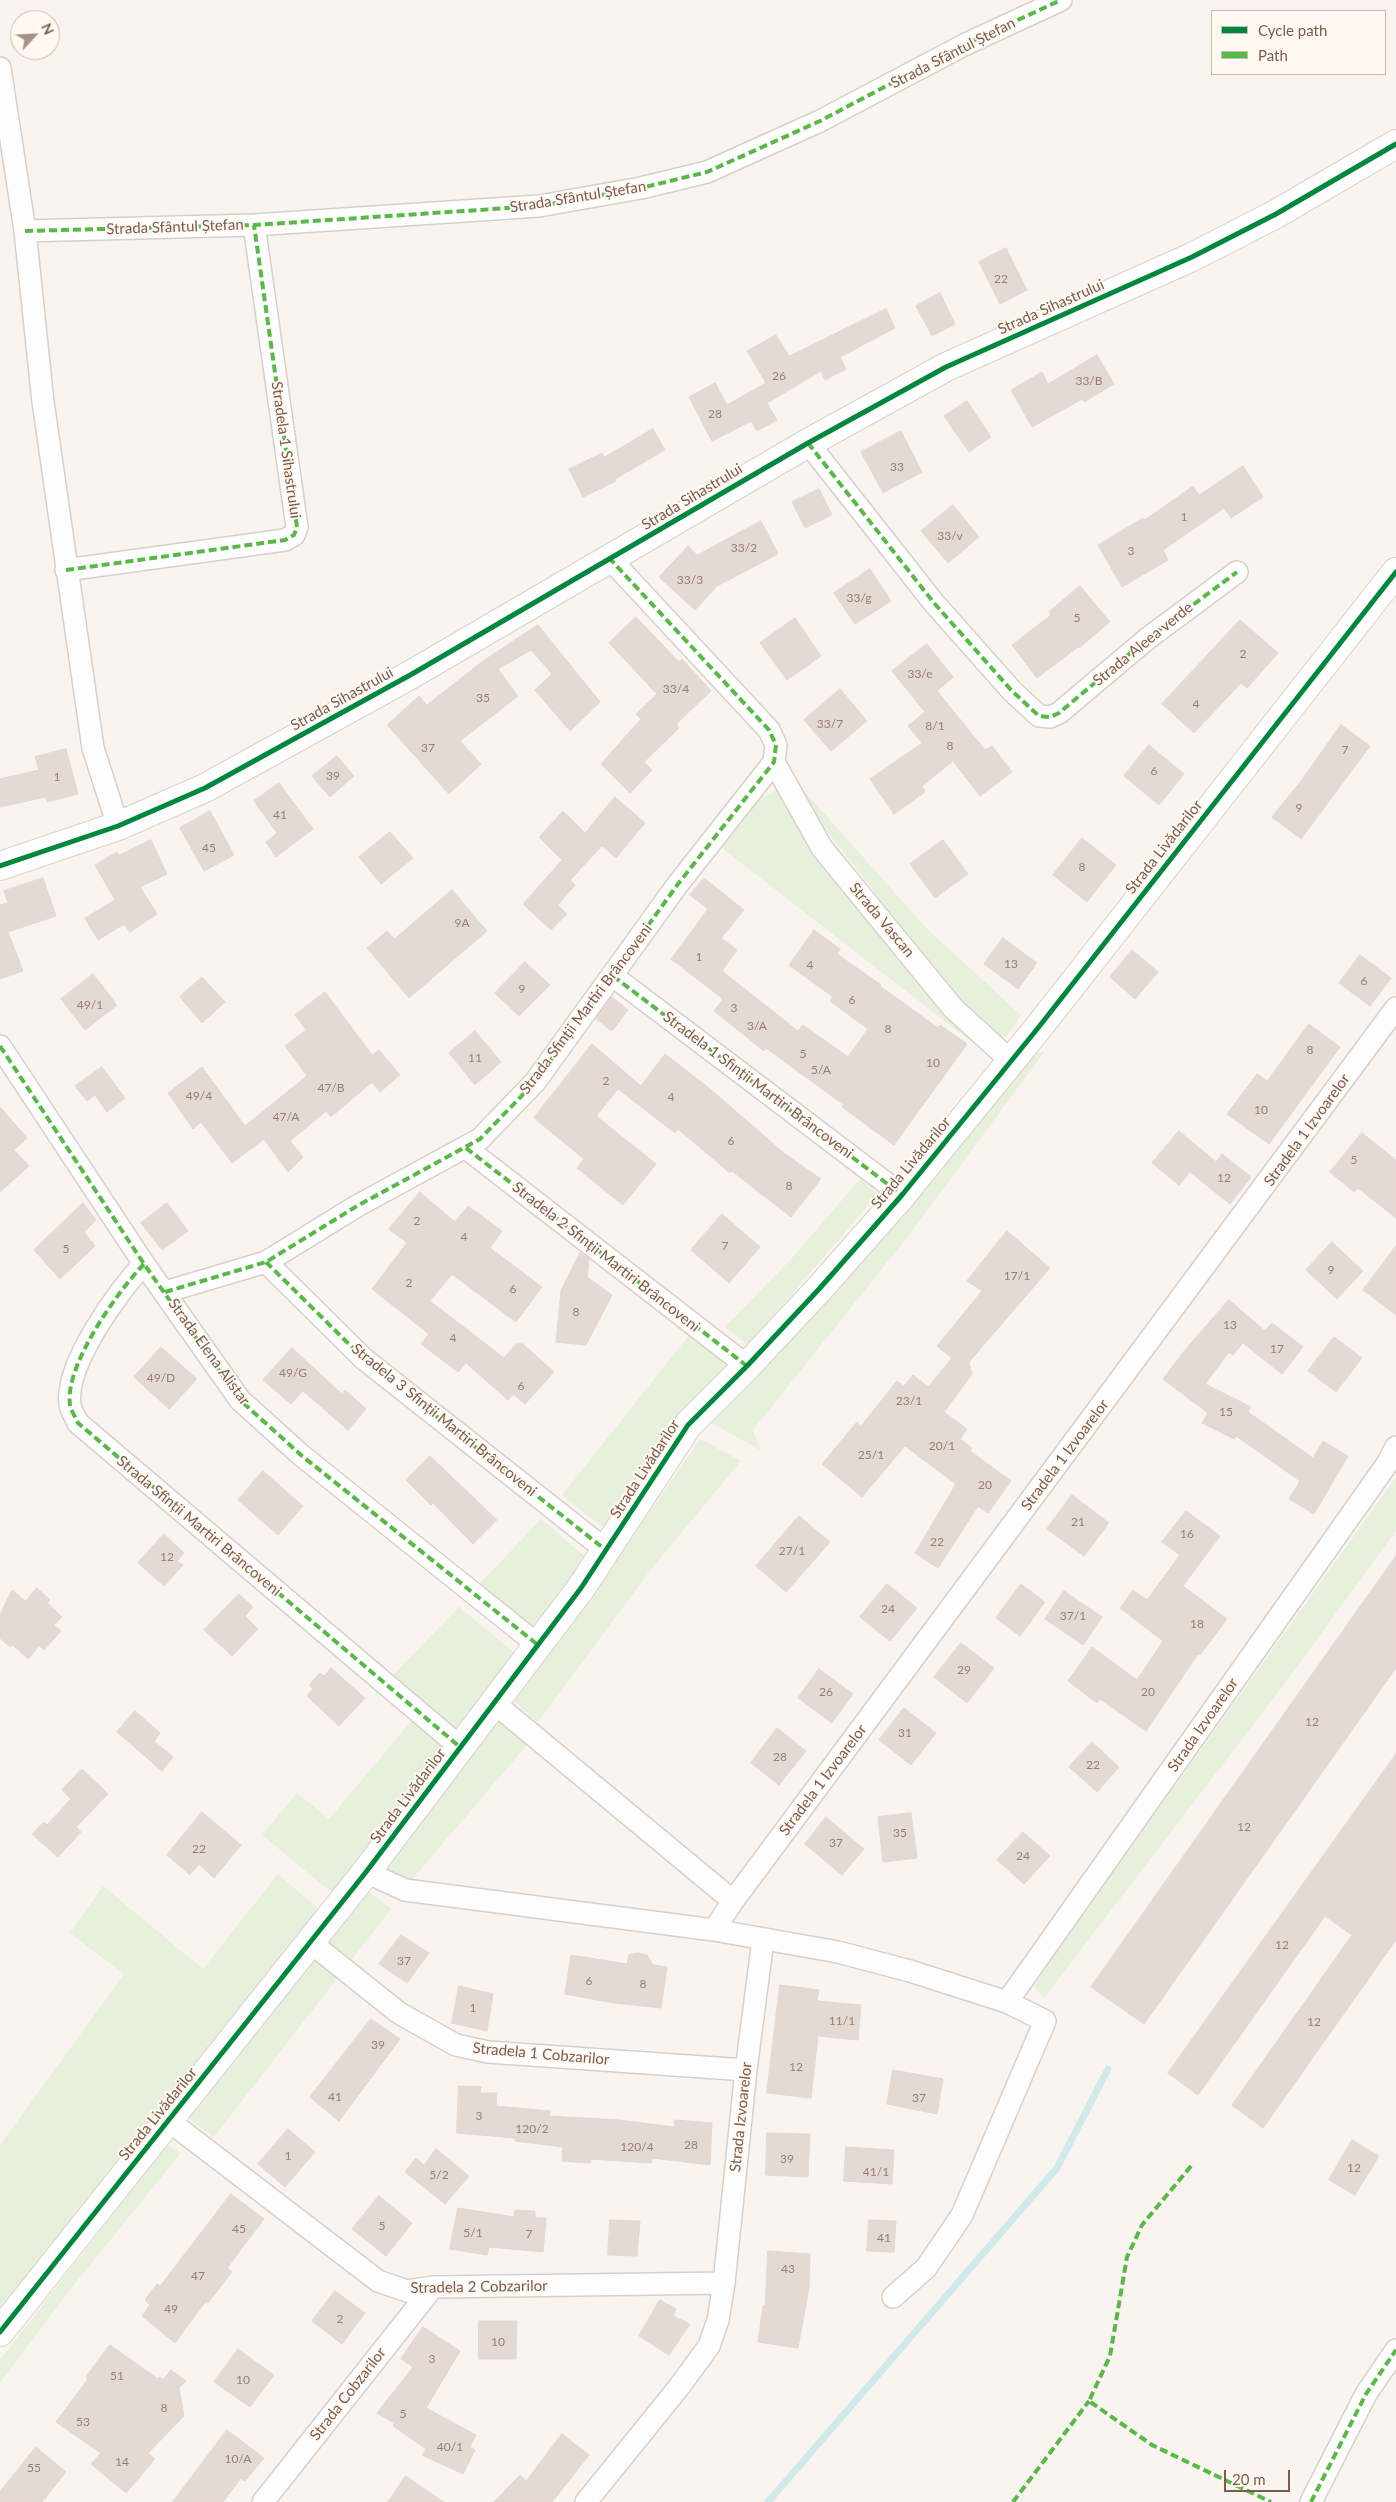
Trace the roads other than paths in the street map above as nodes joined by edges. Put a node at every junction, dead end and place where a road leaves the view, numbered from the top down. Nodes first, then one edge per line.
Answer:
1 (1061, 0) edge
2 (0, 68) edge
3 (1396, 144) edge
4 (254, 225) junction
5 (25, 232) junction
6 (808, 443) junction
7 (611, 560) junction
8 (66, 570) junction
9 (1237, 572) dead end
10 (1396, 572) edge
11 (774, 762) junction
12 (118, 826) junction
13 (0, 866) edge
14 (613, 976) junction
15 (1396, 1008) edge
16 (0, 1046) edge
17 (1011, 1061) junction
18 (466, 1148) junction
19 (902, 1195) junction
20 (266, 1262) junction
21 (144, 1264) junction
22 (165, 1292) junction
23 (747, 1366) junction
24 (1396, 1447) edge
25 (607, 1551) junction
26 (538, 1645) junction
27 (493, 1702) junction
28 (460, 1746) junction
29 (366, 1872) junction
30 (733, 1901) junction
31 (714, 1930) junction
32 (764, 1940) junction
33 (310, 1942) junction
34 (1007, 2002) junction
35 (746, 2070) junction
36 (169, 2120) junction
37 (724, 2283) junction
38 (432, 2287) junction
39 (893, 2297) dead end
40 (0, 2332) edge
41 (1396, 2350) edge
42 (263, 2502) edge
43 (586, 2502) edge
44 (1311, 2502) edge

1 - 4 street, Strada Sfântul Ștefan
2 - 5 street
3 - 6 street, Strada Sihastrului
4 - 5 street, Strada Sfântul Ștefan
4 - 8 street, Stradela 1 Sihastrului
5 - 8 street
6 - 7 street, Strada Sihastrului
6 - 9 street, Strada Aleea verde
7 - 11 street
7 - 12 street, Strada Sihastrului
8 - 12 street
10 - 17 street, Strada Livădarilor
11 - 14 street, Strada Sfinții Martiri Brâncoveni
11 - 17 street, Strada Vascan
12 - 13 street, Strada Sihastrului
14 - 18 street, Strada Sfinții Martiri Brâncoveni
14 - 19 street, Stradela 1 Sfinții Martiri Brâncoveni
15 - 30 street, Stradela 1 Izvoarelor
16 - 21 street, Strada Elena Alistar
17 - 19 street, Strada Livădarilor
18 - 20 street, Strada Sfinții Martiri Brâncoveni
18 - 23 street, Stradela 2 Sfinții Martiri Brâncoveni
19 - 23 street, Strada Livădarilor
20 - 22 street, Strada Sfinții Martiri Brâncoveni
20 - 25 street, Stradela 3 Sfinții Martiri Brâncoveni
21 - 22 street, Strada Elena Alistar
21 - 28 street, Strada Sfînții Martiri Brâncoveni
22 - 26 street, Strada Elena Alistar
23 - 25 street, Strada Livădarilor
24 - 34 street, Strada Izvoarelor
25 - 26 street, Strada Livădarilor
26 - 27 street, Strada Livădarilor
27 - 28 street, Strada Livădarilor
27 - 30 street
28 - 29 street, Strada Livădarilor
29 - 31 street
29 - 33 street, Strada Livădarilor
30 - 31 street, Stradela 1 Izvoarelor
31 - 32 street
32 - 34 street
32 - 35 street, Strada Izvoarelor
33 - 35 street, Stradela 1 Cobzarilor
33 - 36 street, Strada Livădarilor
34 - 39 street
35 - 37 street, Strada Izvoarelor
36 - 38 street, Stradela 2 Cobzarilor
36 - 40 street, Strada Livădarilor
37 - 38 street, Stradela 2 Cobzarilor
37 - 43 street, Strada Izvoarelor
38 - 42 street, Strada Cobzarilor
41 - 44 street

